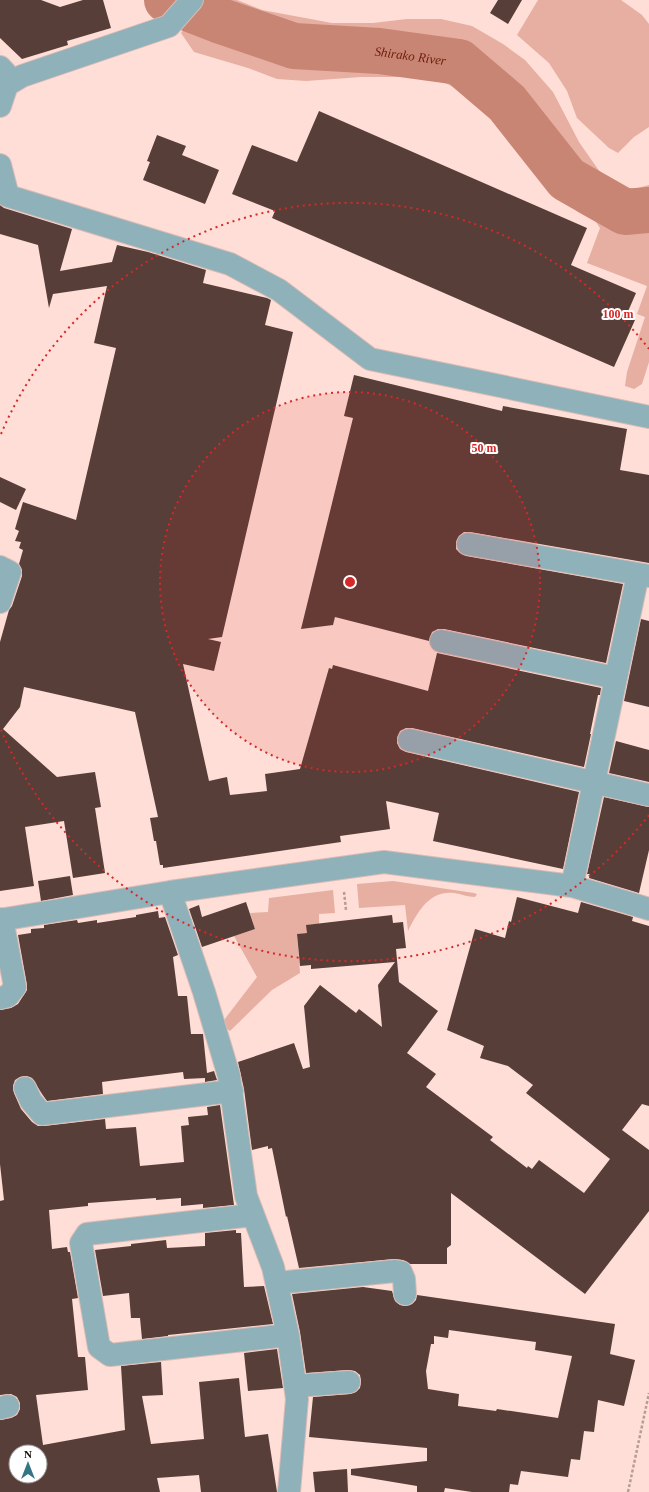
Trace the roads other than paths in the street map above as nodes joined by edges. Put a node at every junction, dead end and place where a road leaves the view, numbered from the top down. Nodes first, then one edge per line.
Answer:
1 (192, 0) edge
2 (7, 74) edge
3 (0, 105) edge
4 (0, 165) edge
5 (649, 417) edge
6 (468, 544) dead end
7 (0, 567) edge
8 (644, 575) edge
9 (0, 602) edge
10 (441, 641) dead end
11 (616, 678) junction
12 (409, 740) dead end
13 (594, 782) junction
14 (649, 795) edge
15 (572, 886) junction
16 (170, 892) junction
17 (649, 909) edge
18 (1, 920) edge
19 (0, 998) edge
20 (25, 1088) dead end
21 (232, 1091) junction
22 (254, 1215) junction
23 (277, 1283) junction
24 (406, 1294) dead end
25 (288, 1335) junction
26 (349, 1382) dead end
27 (296, 1386) junction
28 (289, 1492) edge

1 - 2 street
2 - 3 street
4 - 5 street
6 - 8 street
7 - 9 street
8 - 11 street
10 - 11 street
11 - 13 street
12 - 13 street
13 - 14 street
13 - 15 street
15 - 16 street
15 - 17 street
16 - 18 street
16 - 21 street
18 - 19 street
20 - 21 street
21 - 22 street
22 - 23 street
22 - 25 street
23 - 24 street
23 - 25 street
25 - 27 street
26 - 27 street
27 - 28 street

